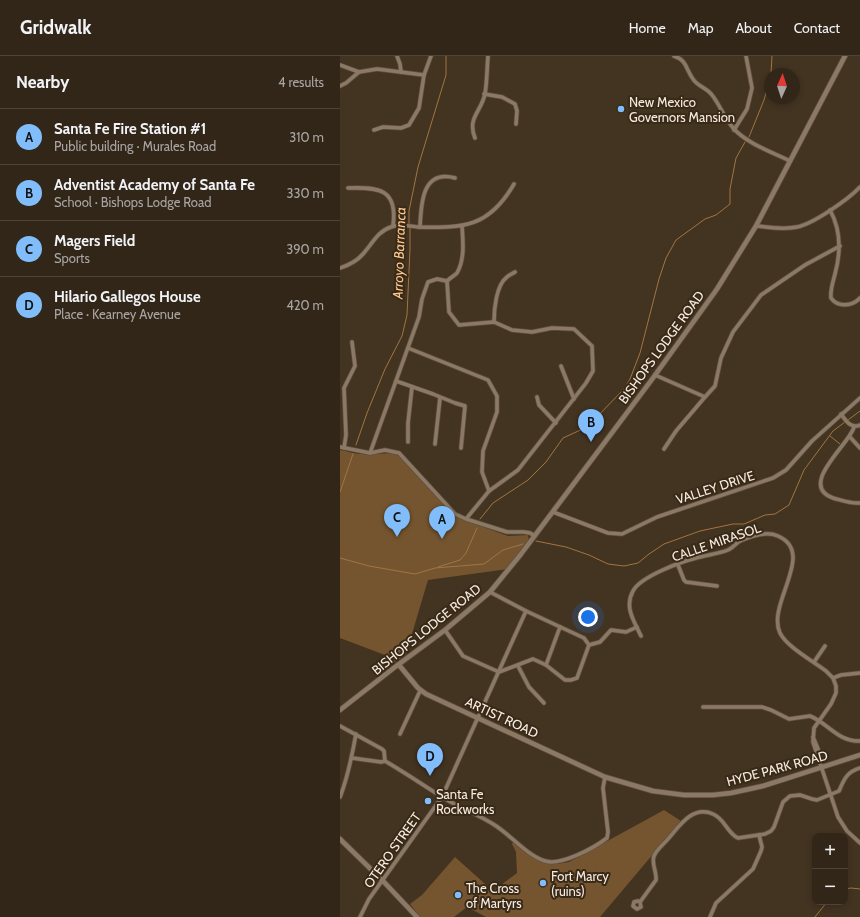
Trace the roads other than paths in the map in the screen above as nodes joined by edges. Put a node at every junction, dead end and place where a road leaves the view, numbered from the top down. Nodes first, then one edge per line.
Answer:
1 (396, 56) edge
2 (432, 56) edge
3 (488, 56) edge
4 (674, 56) edge
5 (746, 56) edge
6 (845, 56) edge
7 (340, 65) edge
8 (359, 72) junction
9 (401, 72) junction
10 (424, 75) junction
11 (340, 86) edge
12 (484, 94) junction
13 (516, 124) dead end
14 (374, 130) dead end
15 (734, 130) junction
16 (475, 138) dead end
17 (790, 161) junction
18 (454, 178) dead end
19 (514, 184) dead end
20 (860, 187) edge
21 (348, 188) dead end
22 (830, 210) junction
23 (393, 226) junction
24 (462, 226) junction
25 (756, 226) junction
26 (420, 227) junction
27 (840, 246) junction
28 (340, 268) edge
29 (515, 272) dead end
30 (447, 281) junction
31 (860, 298) edge
32 (494, 322) junction
33 (352, 342) dead end
34 (408, 348) junction
35 (561, 366) dead end
36 (655, 375) junction
37 (396, 381) junction
38 (412, 387) junction
39 (537, 397) dead end
40 (705, 397) junction
41 (440, 398) junction
42 (860, 398) edge
43 (574, 399) junction
44 (841, 414) junction
45 (556, 423) junction
46 (860, 425) edge
47 (854, 426) junction
48 (850, 437) junction
49 (408, 442) dead end
50 (435, 444) dead end
51 (342, 448) edge
52 (461, 448) dead end
53 (860, 448) edge
54 (664, 449) dead end
55 (370, 453) junction
56 (489, 491) junction
57 (860, 503) edge
58 (553, 512) junction
59 (466, 519) junction
60 (534, 536) junction
61 (678, 565) junction
62 (717, 586) dead end
63 (490, 592) junction
64 (526, 611) junction
65 (560, 627) junction
66 (637, 627) junction
67 (445, 630) junction
68 (641, 636) dead end
69 (588, 644) junction
70 (825, 646) dead end
71 (814, 662) junction
72 (399, 665) junction
73 (546, 665) junction
74 (518, 666) junction
75 (499, 672) junction
76 (860, 673) edge
77 (833, 678) junction
78 (420, 691) junction
79 (544, 703) dead end
80 (703, 707) dead end
81 (340, 710) edge
82 (478, 718) junction
83 (818, 721) junction
84 (340, 726) edge
85 (356, 734) junction
86 (400, 734) dead end
87 (860, 741) edge
88 (860, 755) edge
89 (352, 758) junction
90 (385, 761) junction
91 (822, 767) junction
92 (860, 768) edge
93 (605, 776) junction
94 (830, 795) junction
95 (340, 797) edge
96 (442, 797) junction
97 (759, 835) junction
98 (340, 839) edge
99 (860, 843) edge
100 (383, 881) junction
101 (640, 902) dead end
102 (360, 917) edge
103 (417, 917) edge
104 (710, 917) edge

1 - 9 street
2 - 10 street
3 - 12 street
4 - 15 street
5 - 15 street
6 - 17 street, BISHOPS LODGE ROAD
7 - 8 street
8 - 9 street
8 - 11 street
9 - 10 street
10 - 14 street
12 - 13 street
12 - 16 street
15 - 17 street
17 - 25 street, BISHOPS LODGE ROAD
18 - 26 street
19 - 24 street
20 - 22 street
21 - 23 street
22 - 25 street
22 - 27 street
23 - 26 street
23 - 28 street
24 - 26 street
24 - 30 street
25 - 36 street, BISHOPS LODGE ROAD
27 - 31 street
27 - 40 street
29 - 32 street
30 - 32 street
30 - 34 street
32 - 43 street
33 - 51 street
34 - 37 street
34 - 56 street
35 - 43 street
36 - 40 street
36 - 58 street, BISHOPS LODGE ROAD
37 - 38 street
37 - 55 street
38 - 41 street
38 - 49 street
39 - 45 street
40 - 54 street
41 - 50 street
41 - 52 street
42 - 44 street, VALLEY DRIVE
43 - 45 street
44 - 47 street
44 - 58 street, VALLEY DRIVE
45 - 56 street
46 - 47 street
47 - 48 street
48 - 53 street
48 - 57 street
51 - 55 street
55 - 59 street
56 - 59 street
58 - 60 street, BISHOPS LODGE ROAD
59 - 60 street
60 - 63 street, BISHOPS LODGE ROAD
61 - 62 street
61 - 66 street, CALLE MIRASOL
61 - 71 street, CALLE MIRASOL
63 - 64 street
63 - 67 street, BISHOPS LODGE ROAD
64 - 65 street
64 - 75 street, OTERO STREET
65 - 69 street
65 - 73 street
66 - 68 street, CALLE MIRASOL
66 - 69 street
67 - 72 street, BISHOPS LODGE ROAD
67 - 75 street
69 - 73 street
70 - 71 street
71 - 77 street, CALLE MIRASOL
72 - 78 street, ARTIST ROAD
72 - 81 street, BISHOPS LODGE ROAD
73 - 74 street
74 - 75 street
74 - 79 street
75 - 82 street, OTERO STREET
76 - 77 street
77 - 83 street
78 - 82 street, ARTIST ROAD
78 - 86 street
80 - 83 street
82 - 93 street, ARTIST ROAD
82 - 96 street, OTERO STREET
83 - 87 street
83 - 91 street
84 - 85 street
85 - 89 street
85 - 90 street
88 - 91 street, HYDE PARK ROAD
89 - 90 street
89 - 95 street
90 - 96 street
91 - 93 street, HYDE PARK ROAD
91 - 94 street
92 - 94 street
93 - 96 street
94 - 97 street
94 - 99 street
96 - 100 street, OTERO STREET
97 - 101 street
97 - 104 street
98 - 100 street
100 - 102 street, OTERO STREET
100 - 103 street

